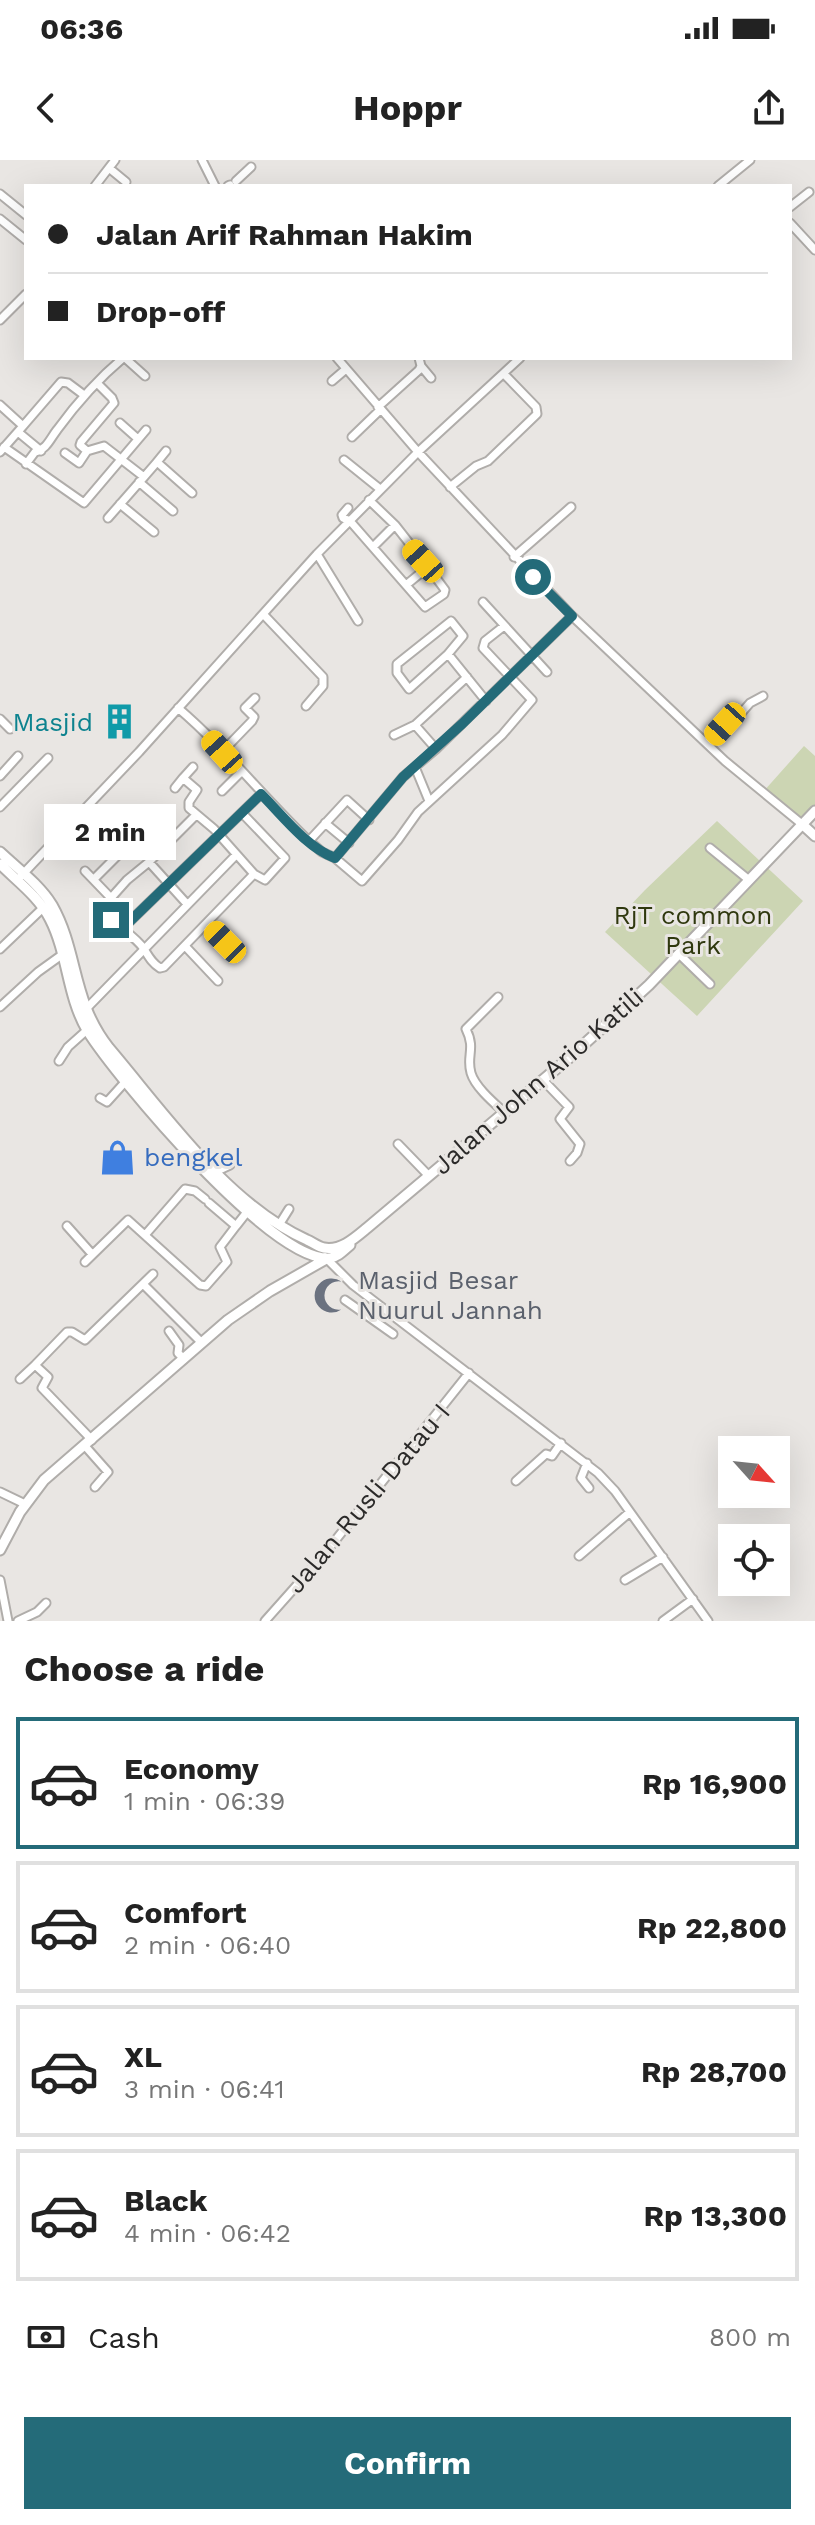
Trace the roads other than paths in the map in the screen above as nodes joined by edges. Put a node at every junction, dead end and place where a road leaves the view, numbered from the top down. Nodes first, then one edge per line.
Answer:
1 (115, 160) edge
2 (202, 160) edge
3 (750, 160) edge
4 (251, 167) dead end
5 (109, 168) junction
6 (731, 177) junction
7 (126, 182) dead end
8 (97, 184) edge
9 (214, 184) edge
10 (231, 184) edge
11 (721, 184) edge
12 (736, 184) edge
13 (809, 192) dead end
14 (0, 194) edge
15 (792, 205) edge
16 (24, 213) edge
17 (0, 219) edge
18 (792, 225) edge
19 (24, 238) edge
20 (815, 250) edge
21 (24, 296) edge
22 (0, 320) edge
23 (122, 360) edge
24 (126, 360) edge
25 (339, 360) edge
26 (518, 360) edge
27 (420, 362) edge
28 (346, 369) junction
29 (504, 374) junction
30 (145, 376) dead end
31 (431, 378) dead end
32 (332, 381) dead end
33 (97, 383) junction
34 (84, 395) junction
35 (0, 405) edge
36 (379, 409) junction
37 (120, 423) dead end
38 (21, 429) junction
39 (146, 430) dead end
40 (352, 437) dead end
41 (138, 439) junction
42 (2, 449) edge
43 (41, 451) junction
44 (87, 451) junction
45 (166, 451) dead end
46 (418, 452) junction
47 (65, 453) dead end
48 (121, 459) junction
49 (344, 460) dead end
50 (157, 462) junction
51 (26, 464) junction
52 (141, 479) junction
53 (450, 487) junction
54 (380, 489) junction
55 (192, 493) dead end
56 (369, 500) junction
57 (120, 504) junction
58 (571, 507) dead end
59 (348, 508) dead end
60 (173, 511) dead end
61 (108, 518) dead end
62 (350, 521) junction
63 (395, 525) junction
64 (154, 532) dead end
65 (373, 547) junction
66 (317, 554) junction
67 (514, 557) junction
68 (428, 567) junction
69 (406, 585) junction
70 (483, 602) dead end
71 (264, 615) junction
72 (572, 616) junction
73 (358, 621) dead end
74 (504, 626) junction
75 (448, 654) junction
76 (531, 656) junction
77 (547, 672) dead end
78 (512, 676) junction
79 (467, 677) junction
80 (763, 696) dead end
81 (255, 698) dead end
82 (486, 701) junction
83 (306, 706) dead end
84 (178, 708) junction
85 (245, 708) junction
86 (238, 715) dead end
87 (0, 719) edge
88 (415, 725) junction
89 (10, 729) dead end
90 (394, 735) dead end
91 (708, 743) junction
92 (436, 749) junction
93 (222, 752) junction
94 (18, 756) dead end
95 (48, 758) dead end
96 (193, 767) dead end
97 (415, 767) junction
98 (241, 772) junction
99 (0, 776) edge
100 (183, 778) junction
101 (175, 788) dead end
102 (222, 791) dead end
103 (261, 794) junction
104 (429, 801) junction
105 (0, 807) edge
106 (815, 811) edge
107 (242, 813) junction
108 (196, 815) junction
109 (369, 820) junction
110 (325, 823) junction
111 (803, 825) junction
112 (219, 835) junction
113 (815, 836) edge
114 (309, 841) junction
115 (349, 843) junction
116 (125, 848) dead end
117 (710, 848) dead end
118 (0, 852) edge
119 (236, 855) junction
120 (335, 858) junction
121 (149, 862) junction
122 (0, 864) edge
123 (85, 871) dead end
124 (254, 874) junction
125 (19, 877) junction
126 (94, 879) junction
127 (749, 880) junction
128 (168, 882) junction
129 (111, 898) junction
130 (187, 904) junction
131 (44, 907) junction
132 (207, 924) junction
133 (122, 929) junction
134 (225, 942) dead end
135 (185, 946) junction
136 (0, 949) edge
137 (143, 952) junction
138 (63, 954) junction
139 (679, 954) junction
140 (218, 981) dead end
141 (710, 984) dead end
142 (498, 997) dead end
143 (0, 1007) edge
144 (85, 1010) junction
145 (87, 1030) junction
146 (59, 1061) dead end
147 (543, 1080) junction
148 (126, 1081) junction
149 (100, 1098) dead end
150 (142, 1100) junction
151 (133, 1108) dead end
152 (505, 1113) junction
153 (398, 1144) dead end
154 (570, 1161) dead end
155 (230, 1165) dead end
156 (215, 1172) junction
157 (429, 1176) junction
158 (289, 1209) dead end
159 (247, 1212) junction
160 (279, 1225) junction
161 (67, 1226) dead end
162 (236, 1226) junction
163 (145, 1235) junction
164 (92, 1254) junction
165 (325, 1255) junction
166 (85, 1262) dead end
167 (153, 1274) dead end
168 (143, 1284) junction
169 (345, 1300) dead end
170 (389, 1312) junction
171 (377, 1322) junction
172 (169, 1331) dead end
173 (393, 1334) dead end
174 (202, 1343) junction
175 (184, 1359) junction
176 (35, 1365) junction
177 (469, 1373) junction
178 (20, 1379) dead end
179 (88, 1443) junction
180 (561, 1443) junction
181 (587, 1463) junction
182 (516, 1481) dead end
183 (95, 1487) dead end
184 (589, 1488) dead end
185 (0, 1492) edge
186 (25, 1504) junction
187 (630, 1512) junction
188 (0, 1550) edge
189 (579, 1556) dead end
190 (663, 1557) junction
191 (0, 1580) edge
192 (625, 1580) dead end
193 (693, 1599) junction
194 (46, 1603) dead end
195 (8, 1621) edge
196 (18, 1621) edge
197 (265, 1621) edge
198 (663, 1621) edge
199 (708, 1621) edge

1 - 5 street
2 - 9 street
3 - 6 street
4 - 10 street
5 - 7 street
5 - 8 street
6 - 11 street
6 - 12 street
13 - 15 street
14 - 16 street
17 - 19 street
18 - 20 street
21 - 22 street
23 - 33 street
24 - 30 street
25 - 28 street
26 - 29 street
27 - 31 street
27 - 36 street
28 - 32 street
28 - 36 street
29 - 46 street
29 - 53 street
33 - 34 street
33 - 44 street
34 - 38 street
34 - 43 street
35 - 38 street
36 - 40 street
36 - 46 street
37 - 41 street
38 - 42 street
38 - 43 street
39 - 41 street
41 - 48 street
42 - 51 street
43 - 51 street
44 - 47 street
44 - 48 street
45 - 50 street
46 - 53 street
46 - 54 street
48 - 51 street
48 - 52 street
49 - 54 street
50 - 52 street
50 - 55 street
52 - 57 street
52 - 60 street
53 - 67 street
54 - 56 street
56 - 62 street
56 - 63 street
57 - 61 street
57 - 64 street
58 - 67 street
59 - 62 street
62 - 65 street
62 - 66 street
63 - 65 street
63 - 68 street
65 - 69 street
66 - 71 street
66 - 73 street
67 - 72 street
68 - 69 street
68 - 69 street
70 - 74 street
71 - 83 street
71 - 84 street
72 - 76 street
72 - 91 street
74 - 76 street
74 - 78 street
75 - 75 street
75 - 79 street
76 - 77 street
76 - 78 street
78 - 82 street
78 - 104 street
79 - 82 street
79 - 88 street
80 - 91 street
81 - 85 street
82 - 92 street
84 - 93 street
84 - 125 street
85 - 86 street
85 - 93 street
87 - 89 street
88 - 90 street
88 - 92 street
91 - 111 street
92 - 97 street
93 - 98 street
94 - 99 street
95 - 105 street
96 - 100 street
97 - 104 street
97 - 109 street
98 - 102 street
98 - 103 street
100 - 101 street
100 - 108 street
103 - 107 street
103 - 114 street
104 - 120 street
106 - 111 main road, Jalan John Ario Katili
107 - 112 street
107 - 124 street
108 - 112 street
108 - 121 street
109 - 110 street
109 - 115 street
110 - 114 street
110 - 115 street
111 - 113 main road
111 - 127 main road, Jalan John Ario Katili
112 - 119 street
112 - 128 street
114 - 120 street
115 - 120 street
116 - 126 street
117 - 127 street
118 - 125 main road
119 - 124 street
119 - 130 street
121 - 128 street
121 - 129 street
122 - 125 main road
123 - 126 street
124 - 132 street
125 - 131 main road
125 - 144 main road
126 - 129 street
127 - 139 main road, Jalan John Ario Katili
128 - 130 street
128 - 133 street
129 - 133 street
130 - 137 street
131 - 136 street
131 - 138 main road
132 - 134 street
132 - 135 street
133 - 137 street
135 - 137 street
135 - 140 street
137 - 144 street
138 - 143 street
138 - 145 main road
139 - 141 street
139 - 147 main road, Jalan John Ario Katili
142 - 152 street
144 - 156 main road
145 - 146 street
145 - 148 main road
147 - 152 main road, Jalan John Ario Katili
147 - 154 street
148 - 149 street
148 - 150 main road
150 - 151 street
150 - 159 main road
152 - 157 main road, Jalan John Ario Katili
153 - 157 street
155 - 156 street
156 - 160 main road
157 - 165 main road, Jalan John Ario Katili
158 - 160 street
159 - 162 street
159 - 165 main road
160 - 165 main road
161 - 164 street
162 - 163 street
162 - 163 street
163 - 164 street
164 - 166 street
165 - 170 street
165 - 174 main road, Jalan John Ario Katili
167 - 168 street
168 - 174 street
168 - 176 street
169 - 171 street
170 - 171 street
170 - 177 street
171 - 173 street
172 - 175 street
174 - 175 main road, Jalan John Ario Katili
175 - 179 main road, Jalan John Ario Katili
176 - 178 street
176 - 179 street
177 - 180 street
177 - 197 street, Jalan Rusli Datau I
179 - 183 street
179 - 186 main road, Jalan John Ario Katili
180 - 181 street
180 - 182 street
181 - 184 street
181 - 187 street
185 - 186 street
186 - 188 main road, Jalan John Ario Katili
187 - 189 street
187 - 190 street
190 - 192 street
190 - 193 street
191 - 195 street
193 - 198 street
193 - 199 street
194 - 196 street

